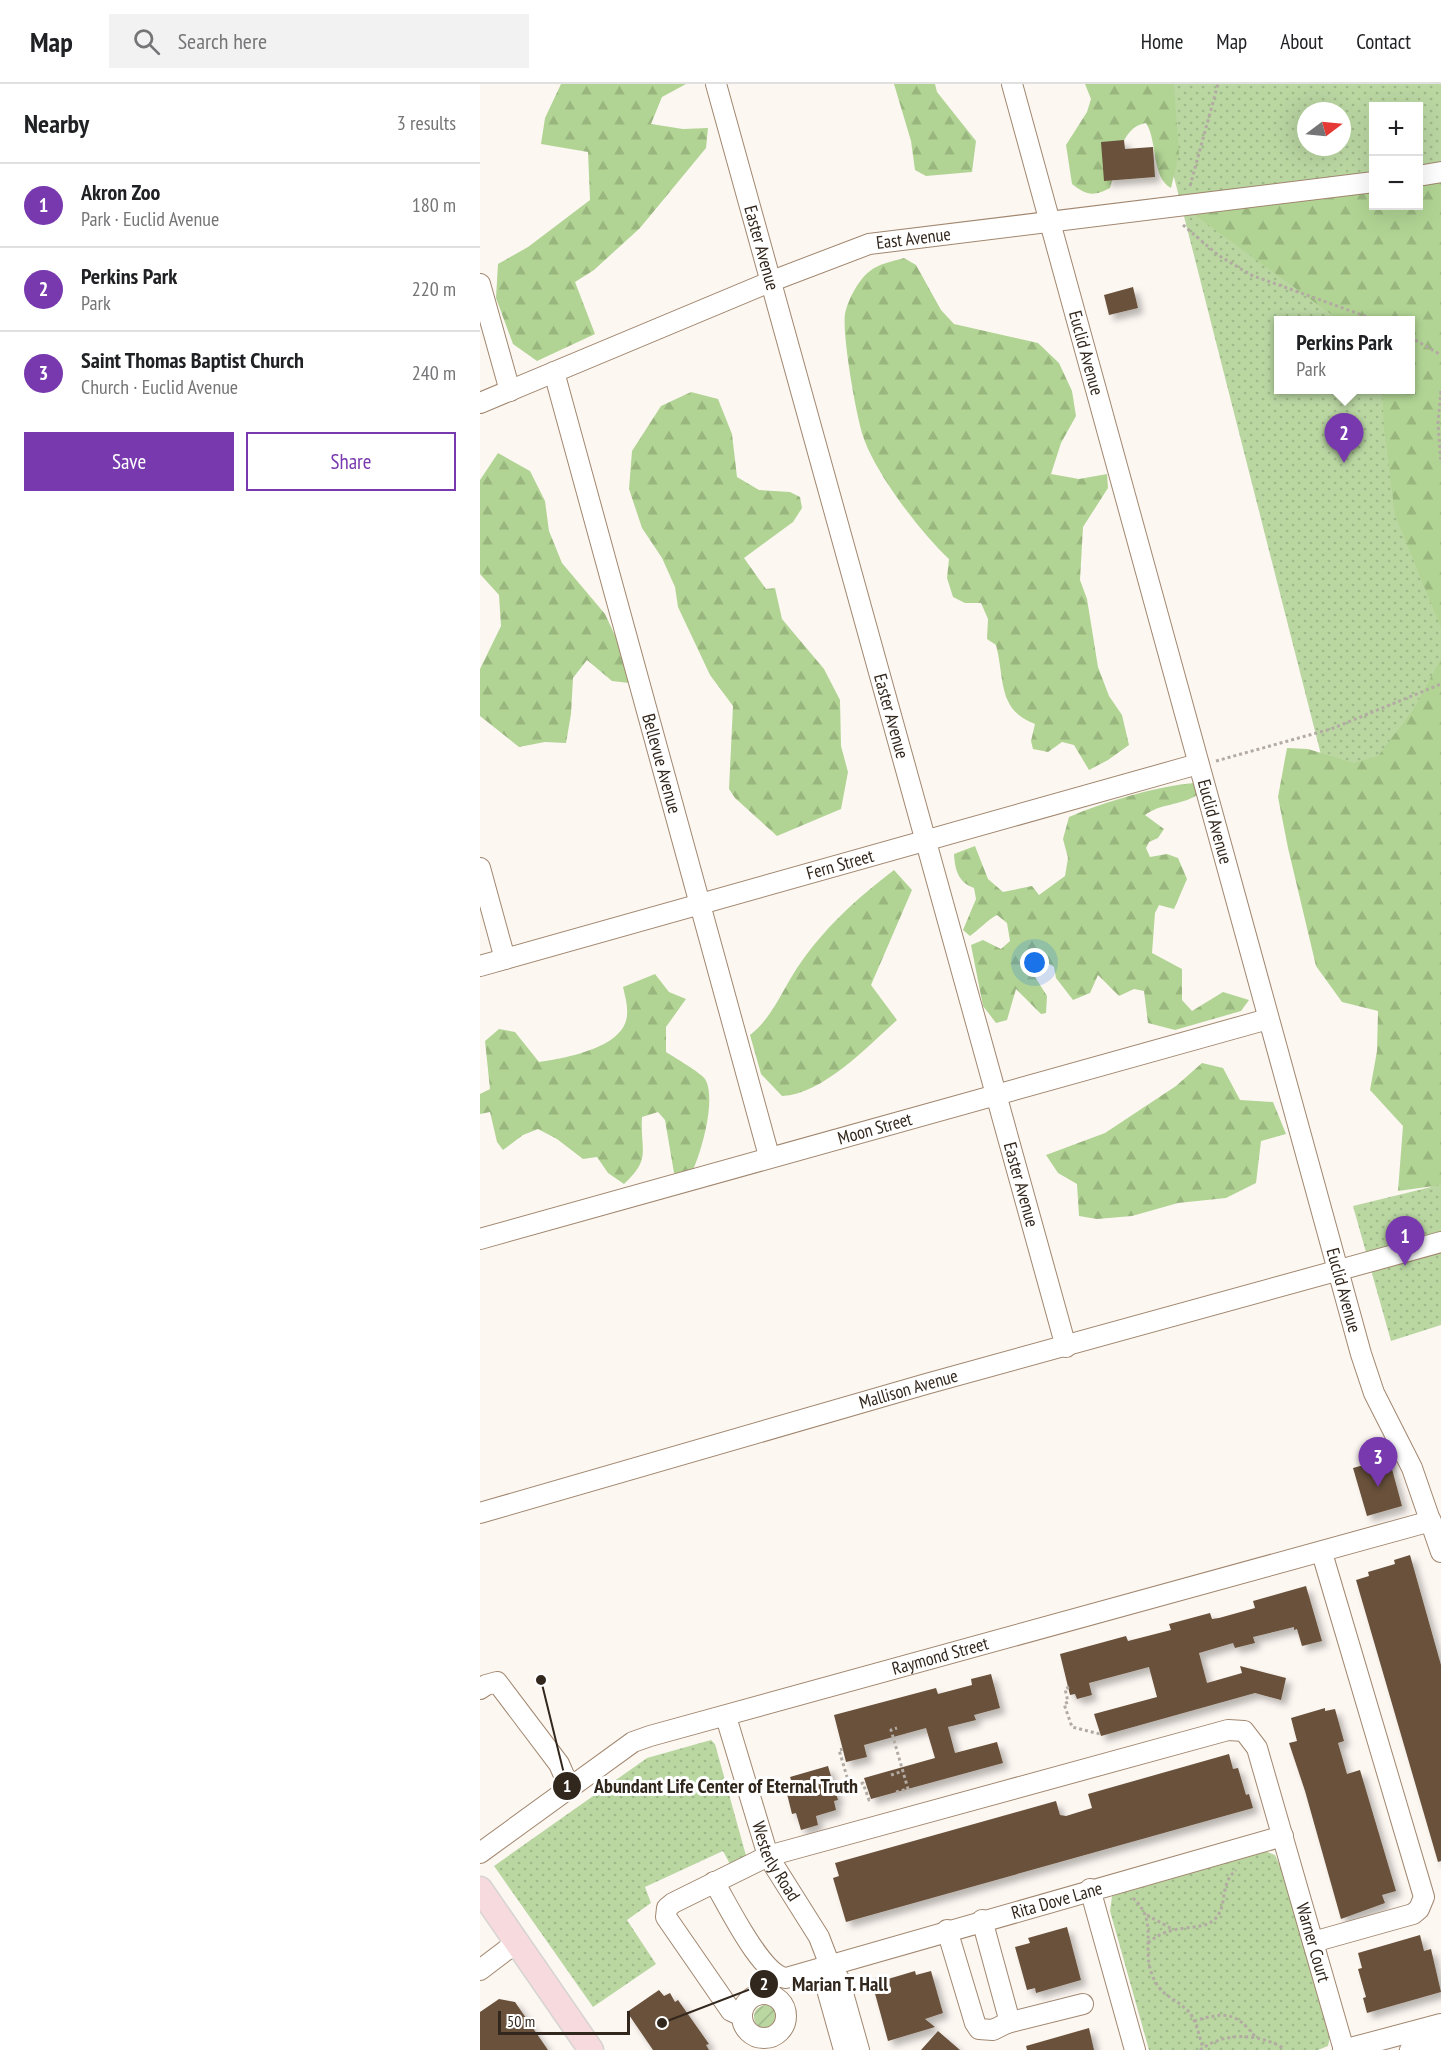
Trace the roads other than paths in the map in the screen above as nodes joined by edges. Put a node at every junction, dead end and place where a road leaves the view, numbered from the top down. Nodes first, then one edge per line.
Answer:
1 (716, 84) edge
2 (1012, 84) edge
3 (1441, 172) edge
4 (1423, 175) edge
5 (1369, 183) edge
6 (1049, 223) junction
7 (772, 281) junction
8 (480, 284) edge
9 (554, 372) junction
10 (510, 391) junction
11 (480, 403) edge
12 (1198, 764) junction
13 (926, 840) junction
14 (480, 868) edge
15 (700, 903) junction
16 (506, 959) junction
17 (480, 966) edge
18 (1268, 1019) junction
19 (997, 1096) junction
20 (769, 1156) junction
21 (480, 1239) edge
22 (1441, 1242) edge
23 (1337, 1271) junction
24 (1066, 1347) junction
25 (480, 1513) edge
26 (1431, 1521) junction
27 (1322, 1552) junction
28 (1441, 1552) edge
29 (480, 1689) edge
30 (726, 1717) junction
31 (570, 1789) junction
32 (1282, 1836) junction
33 (480, 1853) edge
34 (768, 1856) junction
35 (714, 1882) junction
36 (1099, 1887) junction
37 (480, 1890) edge
38 (982, 1920) junction
39 (947, 1930) junction
40 (517, 1942) junction
41 (1313, 1942) junction
42 (829, 1963) junction
43 (480, 1970) edge
44 (786, 1978) junction
45 (775, 1997) junction
46 (1083, 2004) dead end
47 (742, 2016) junction
48 (1007, 2023) junction
49 (1441, 2024) edge
50 (1441, 2041) edge
51 (591, 2050) edge
52 (844, 2050) edge
53 (859, 2050) edge
54 (1135, 2050) edge
55 (1344, 2050) edge
56 (1410, 2050) edge

1 - 7 street, Easter Avenue
2 - 6 street, Euclid Avenue
3 - 4 street
5 - 6 street, East Avenue
6 - 7 street, East Avenue
6 - 12 street, Euclid Avenue
7 - 9 street, East Avenue
7 - 13 street, Easter Avenue
8 - 10 street
9 - 10 street, East Avenue
9 - 15 street, Bellevue Avenue
10 - 11 street, East Avenue
12 - 13 street, Fern Street
12 - 18 street, Euclid Avenue
13 - 15 street, Fern Street
13 - 19 street, Easter Avenue
14 - 16 street
15 - 16 street, Fern Street
15 - 20 street, Bellevue Avenue
16 - 17 street, Fern Street
18 - 19 street, Moon Street
18 - 23 street, Euclid Avenue
19 - 20 street, Moon Street
19 - 24 street, Easter Avenue
20 - 21 street, Moon Street
22 - 23 street, Mallison Avenue
23 - 24 street, Mallison Avenue
23 - 26 street, Euclid Avenue
24 - 25 street, Mallison Avenue
26 - 27 street, Raymond Street
26 - 28 street, Euclid Avenue
27 - 30 street, Raymond Street
27 - 41 street
29 - 31 street
30 - 31 street, Raymond Street
30 - 34 street, Westerly Road
31 - 33 street, Raymond Street
32 - 34 street, Warner Court
32 - 36 street, Rita Dove Lane
32 - 41 street, Warner Court
34 - 35 street, Warner Court
34 - 42 street, Westerly Road
35 - 44 street
35 - 47 street, Warner Court
36 - 38 street, Rita Dove Lane
36 - 54 street
37 - 40 main road
38 - 39 street, Rita Dove Lane
38 - 48 street
39 - 42 street, Rita Dove Lane
39 - 48 street
40 - 43 street
40 - 51 main road
41 - 55 street, Warner Court
42 - 44 street, Rita Dove Lane
42 - 52 street, Westerly Road
42 - 53 street, Westerly Road
44 - 45 street
45 - 47 street
45 - 47 street
46 - 48 street
49 - 55 street
50 - 56 street

